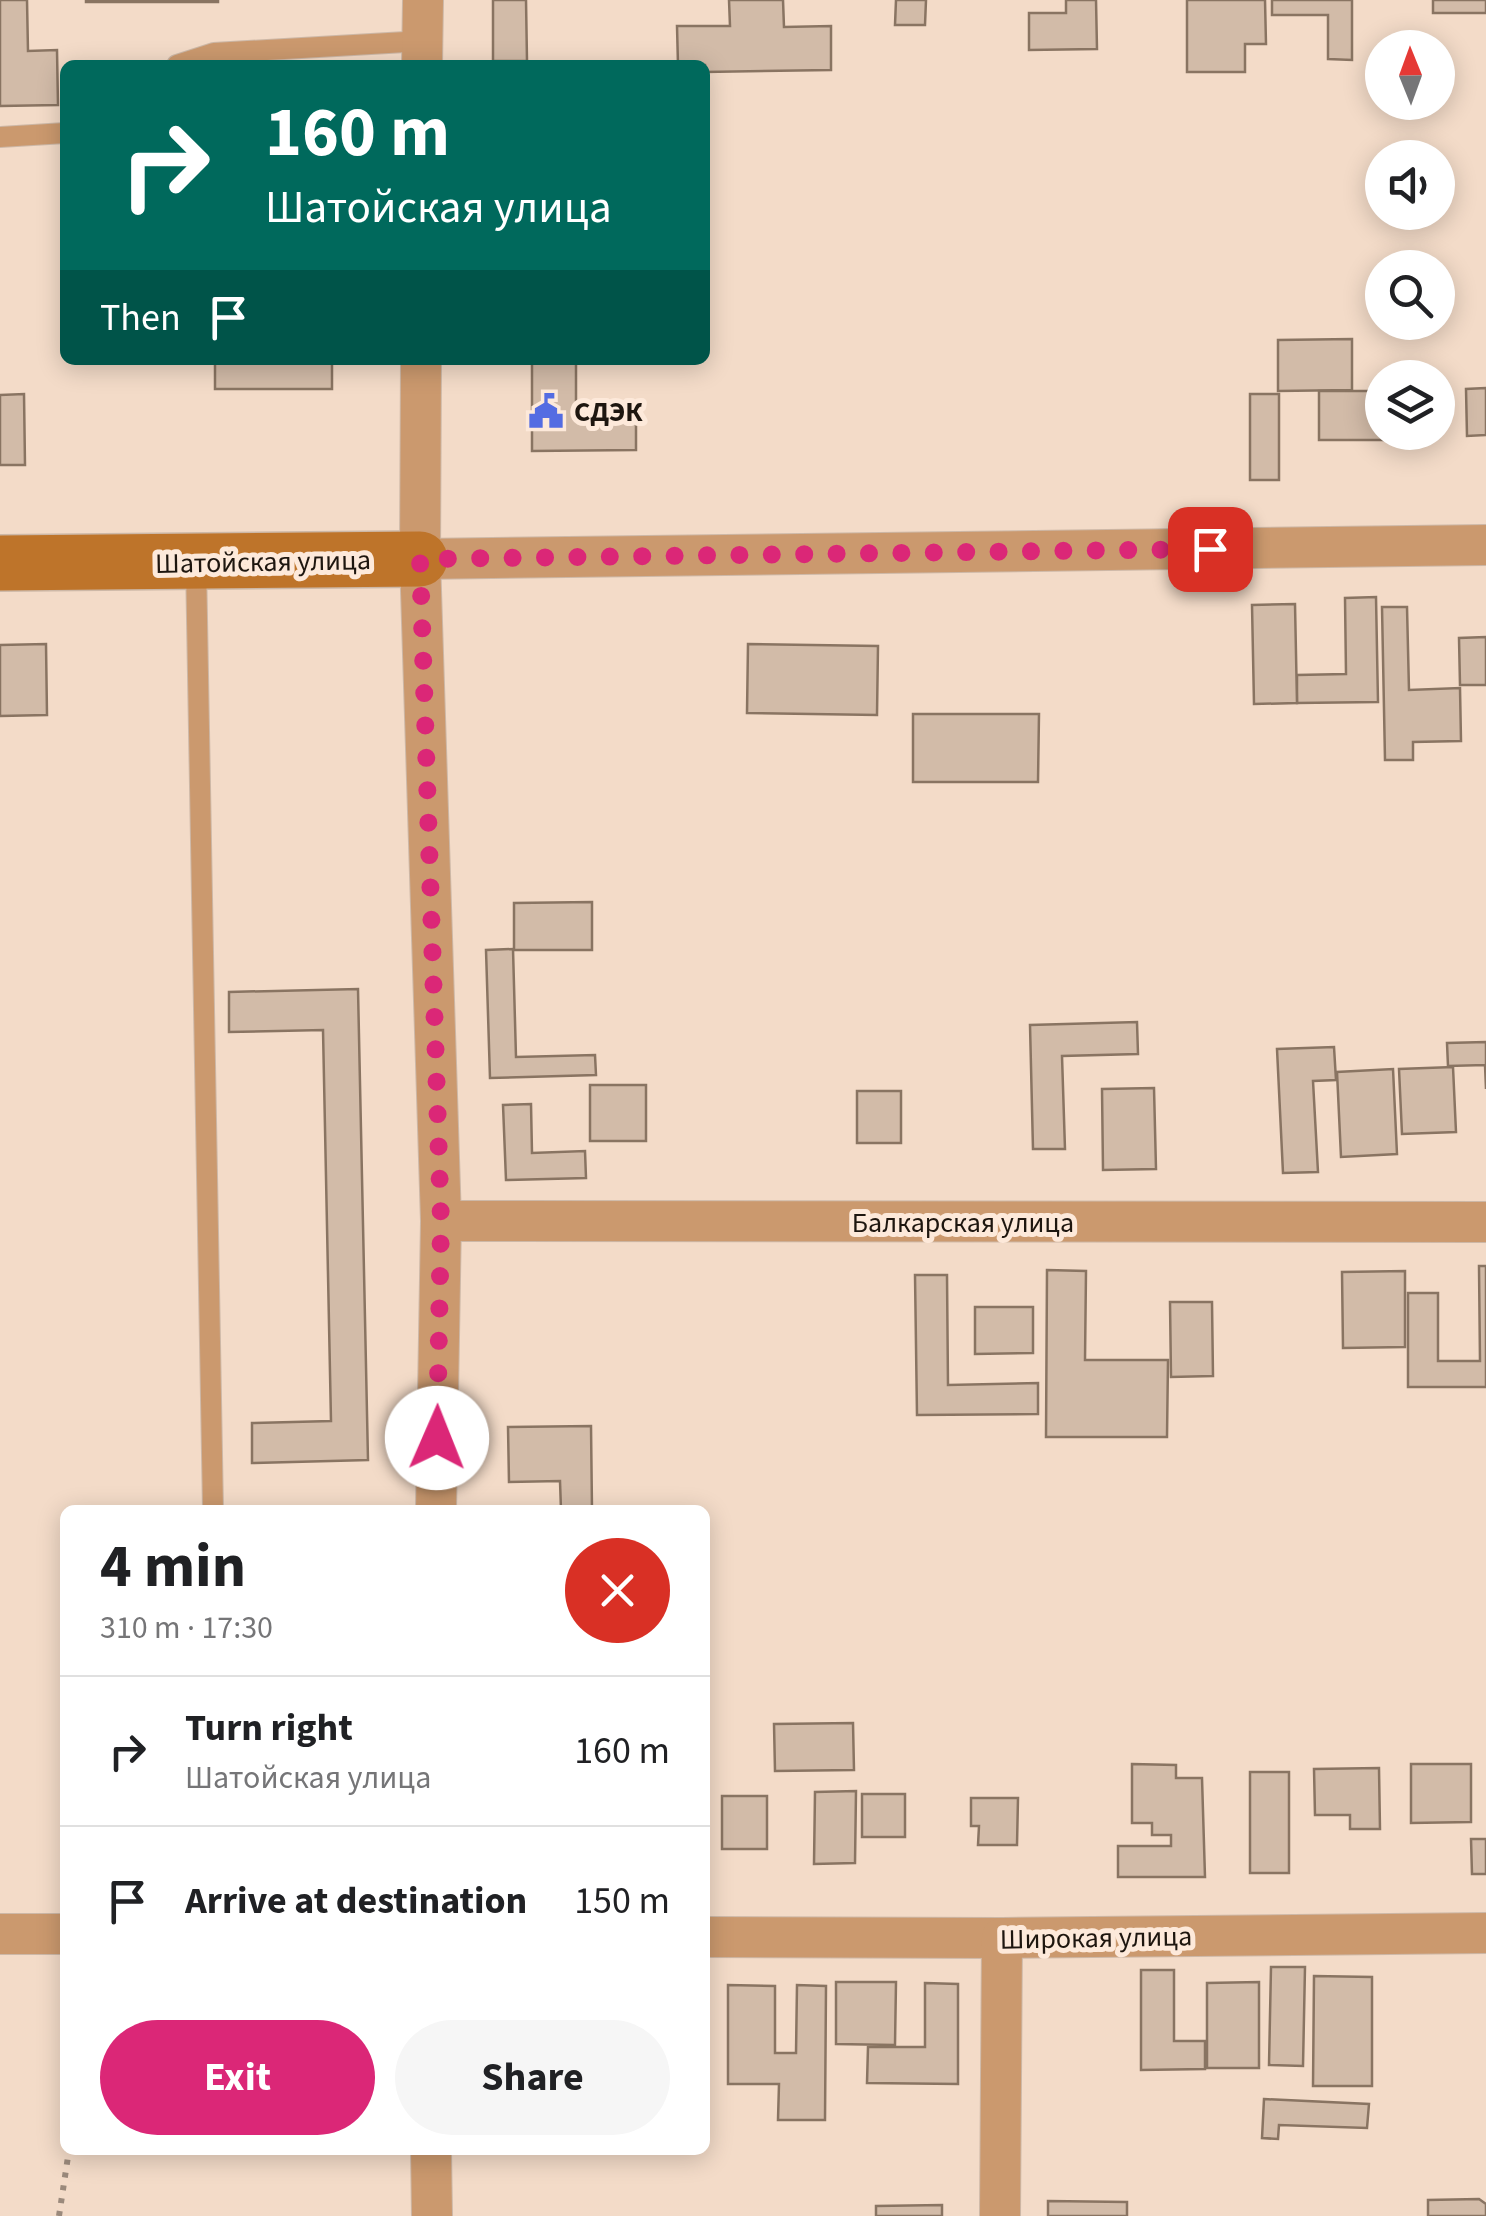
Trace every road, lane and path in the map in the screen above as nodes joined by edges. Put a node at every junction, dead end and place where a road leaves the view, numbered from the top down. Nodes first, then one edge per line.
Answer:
1 (423, 0) edge
2 (422, 53) edge
3 (192, 60) edge
4 (60, 134) edge
5 (0, 137) edge
6 (421, 365) edge
7 (1486, 545) edge
8 (420, 559) junction
9 (196, 561) junction
10 (0, 563) edge
11 (441, 1222) junction
12 (1486, 1222) edge
13 (213, 1505) edge
14 (436, 1505) edge
15 (1486, 1933) edge
16 (0, 1934) edge
17 (60, 1934) edge
18 (710, 1937) edge
19 (1002, 1938) junction
20 (68, 2155) edge
21 (431, 2155) edge
22 (59, 2216) edge
23 (432, 2216) edge
24 (1000, 2216) edge

1 - 2 street
2 - 3 lane
4 - 5 lane
6 - 8 street
7 - 8 street, Шатойская улица
8 - 9 street, Шатойская улица
8 - 11 street
9 - 10 street, Шатойская улица
9 - 13 lane
11 - 12 street, Балкарская улица
11 - 14 street
15 - 19 street, Широкая улица
16 - 17 street
18 - 19 street, Широкая улица
19 - 24 street
20 - 22 path
21 - 23 street

